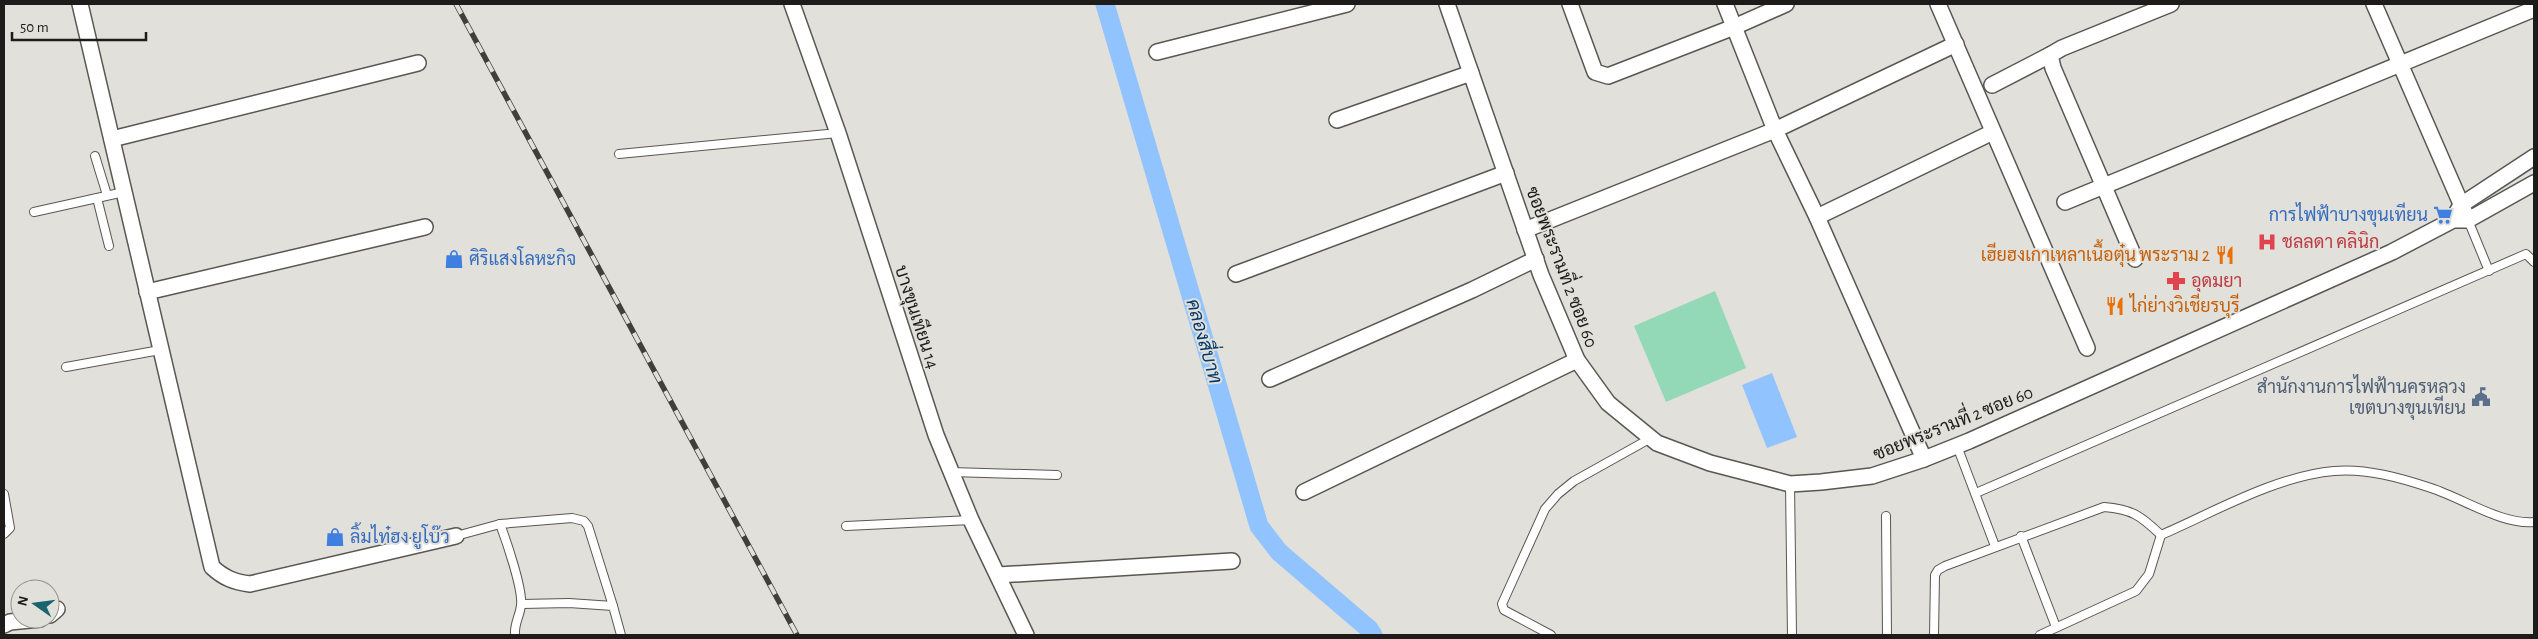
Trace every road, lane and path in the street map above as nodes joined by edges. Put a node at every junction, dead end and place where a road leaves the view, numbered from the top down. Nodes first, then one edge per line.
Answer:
1 (80, 4) edge
2 (792, 4) edge
3 (1347, 4) edge
4 (1447, 4) edge
5 (1570, 4) edge
6 (1725, 4) edge
7 (1786, 4) edge
8 (1938, 4) edge
9 (2171, 4) edge
10 (2374, 4) edge
11 (2534, 9) edge
12 (1734, 27) junction
13 (1956, 44) junction
14 (1157, 52) dead end
15 (2050, 55) junction
16 (418, 63) dead end
17 (2399, 64) junction
18 (1471, 72) junction
19 (1992, 85) dead end
20 (1337, 120) dead end
21 (1774, 130) junction
22 (838, 132) junction
23 (1993, 132) junction
24 (112, 138) junction
25 (619, 154) dead end
26 (95, 156) dead end
27 (2534, 157) edge
28 (1506, 173) junction
29 (2534, 183) edge
30 (2104, 185) junction
31 (124, 192) junction
32 (107, 196) junction
33 (97, 198) junction
34 (2065, 202) dead end
35 (2461, 205) junction
36 (34, 212) dead end
37 (1817, 217) junction
38 (2461, 220) junction
39 (425, 226) dead end
40 (1525, 230) junction
41 (109, 246) dead end
42 (1536, 259) junction
43 (2135, 259) dead end
44 (2534, 262) edge
45 (2490, 271) junction
46 (1236, 274) dead end
47 (146, 292) junction
48 (2086, 348) dead end
49 (160, 350) junction
50 (1577, 360) junction
51 (66, 367) dead end
52 (1270, 379) dead end
53 (1651, 438) junction
54 (1957, 446) junction
55 (1924, 459) junction
56 (951, 472) junction
57 (1057, 475) dead end
58 (1790, 484) junction
59 (1304, 492) dead end
60 (1976, 493) junction
61 (4, 494) edge
62 (1886, 516) dead end
63 (971, 520) junction
64 (2534, 522) edge
65 (500, 524) junction
66 (846, 526) dead end
67 (4, 534) edge
68 (2161, 535) junction
69 (456, 536) joint
70 (2022, 536) junction
71 (1995, 546) junction
72 (1232, 561) dead end
73 (998, 575) junction
74 (522, 604) junction
75 (614, 606) junction
76 (2056, 628) junction
77 (515, 635) edge
78 (621, 635) edge
79 (1026, 635) edge
80 (1551, 635) edge
81 (1792, 635) edge
82 (1887, 635) edge
83 (1934, 635) edge
84 (2040, 635) edge

1 - 24 street
2 - 22 street, บางขุนเทียน 14
3 - 14 street
4 - 18 street, ซอยพระรามที่ 2 ซอย 60
5 - 12 street
6 - 12 street
7 - 12 street
8 - 13 street
9 - 15 street
10 - 17 street
11 - 17 street
12 - 21 street
13 - 21 street
13 - 23 street
15 - 19 street
15 - 30 street
16 - 24 street
17 - 30 street
17 - 35 street
18 - 20 street
18 - 28 street, ซอยพระรามที่ 2 ซอย 60
21 - 37 street
21 - 40 street
22 - 25 lane
22 - 56 street, บางขุนเทียน 14
23 - 37 street
23 - 48 street
24 - 31 street
26 - 32 lane
27 - 35 street
28 - 40 street, ซอยพระรามที่ 2 ซอย 60
28 - 46 street
29 - 38 street, ซอยพระรามที่ 2 ซอย 60
30 - 34 street
30 - 43 street
31 - 32 lane
31 - 47 street
32 - 33 lane
33 - 36 lane
33 - 41 lane
35 - 38 street
37 - 55 street
38 - 45 lane
38 - 54 street, ซอยพระรามที่ 2 ซอย 60
39 - 47 street
40 - 42 street, ซอยพระรามที่ 2 ซอย 60
42 - 50 street, ซอยพระรามที่ 2 ซอย 60
42 - 52 street
44 - 45 lane
45 - 60 lane
47 - 49 street
49 - 51 lane
49 - 69 street
50 - 53 street, ซอยพระรามที่ 2 ซอย 60
50 - 59 street
53 - 58 street, ซอยพระรามที่ 2 ซอย 60
53 - 80 lane
54 - 55 street, ซอยพระรามที่ 2 ซอย 60
54 - 60 lane
55 - 58 street, ซอยพระรามที่ 2 ซอย 60
56 - 57 lane
56 - 63 street, บางขุนเทียน 14
58 - 81 lane
60 - 71 lane
61 - 67 lane
62 - 82 lane
63 - 66 lane
63 - 73 street, บางขุนเทียน 14
64 - 68 lane
65 - 69 lane
65 - 74 lane
65 - 75 lane
68 - 70 lane
68 - 76 lane
70 - 71 lane
70 - 76 lane
71 - 83 lane
72 - 73 street
73 - 79 street, บางขุนเทียน 14
74 - 75 lane
74 - 77 lane
75 - 78 lane
76 - 84 lane

